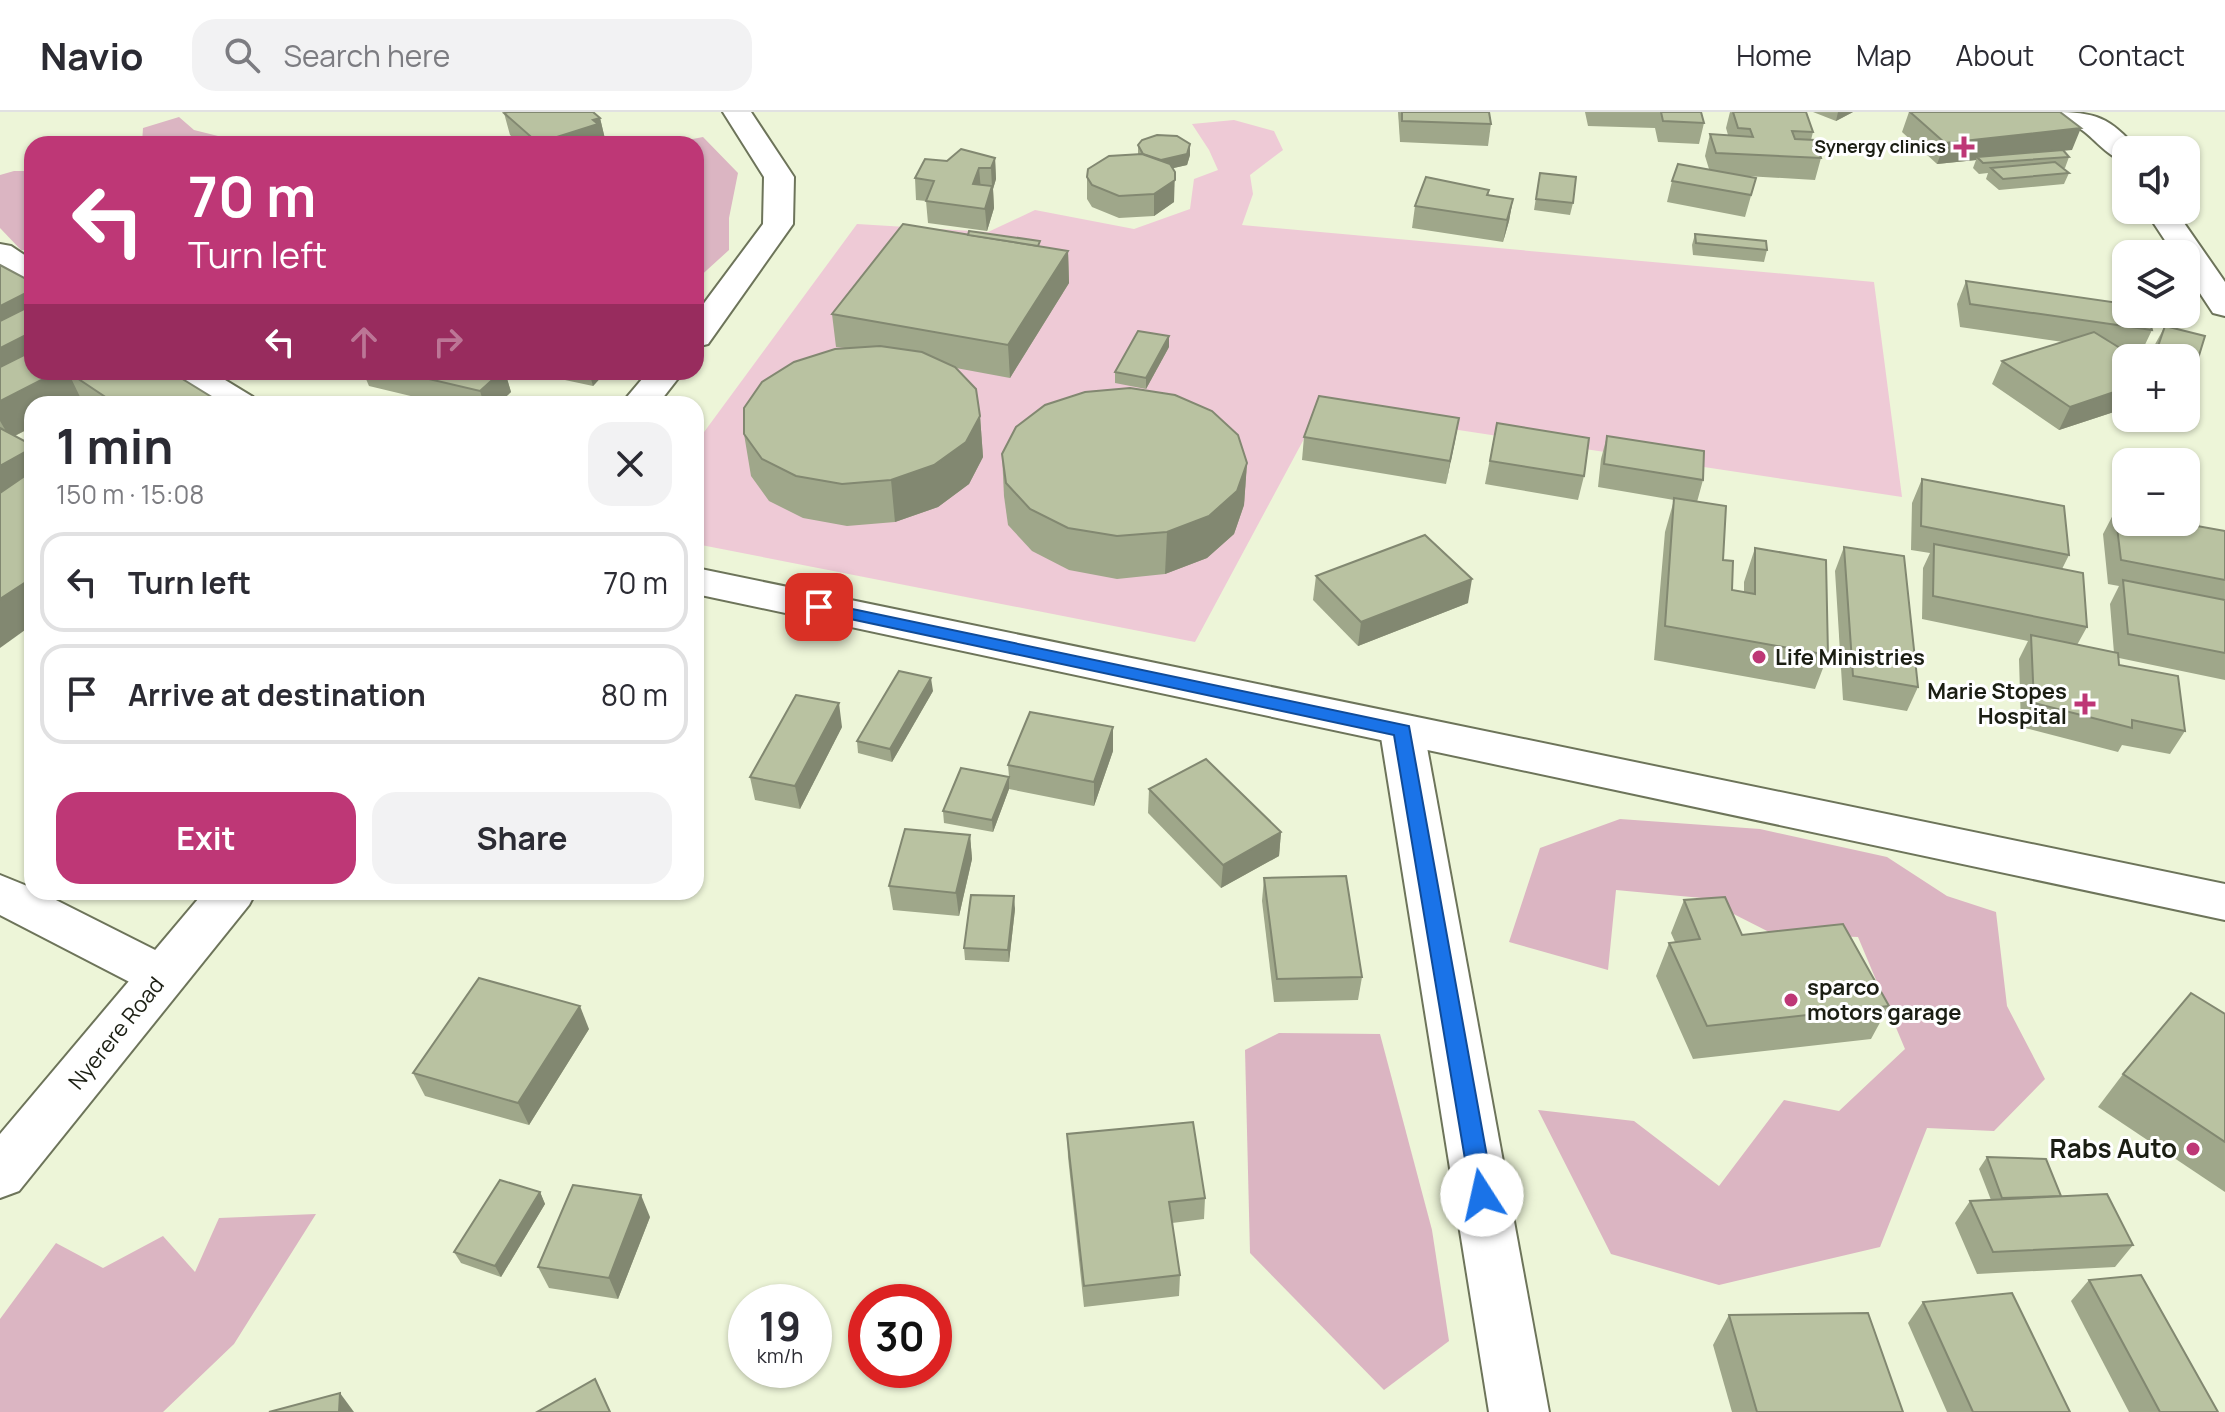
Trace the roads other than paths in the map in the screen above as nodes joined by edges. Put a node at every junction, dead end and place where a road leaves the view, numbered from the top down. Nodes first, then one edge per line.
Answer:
1 (737, 112) edge
2 (2067, 112) edge
3 (2112, 141) edge
4 (2169, 224) edge
5 (0, 253) edge
6 (24, 269) edge
7 (2225, 306) edge
8 (704, 326) edge
9 (200, 380) edge
10 (659, 380) edge
11 (228, 396) edge
12 (646, 396) edge
13 (704, 583) edge
14 (1402, 731) junction
15 (0, 893) edge
16 (225, 900) edge
17 (2225, 902) edge
18 (162, 976) junction
19 (0, 1174) edge
20 (1519, 1412) edge

1 - 8 street
2 - 3 street
4 - 7 street
5 - 6 street
9 - 11 street
10 - 12 street
13 - 14 street
14 - 17 street
14 - 20 street
15 - 18 street
16 - 18 street, Nyerere Road
18 - 19 street, Nyerere Road

